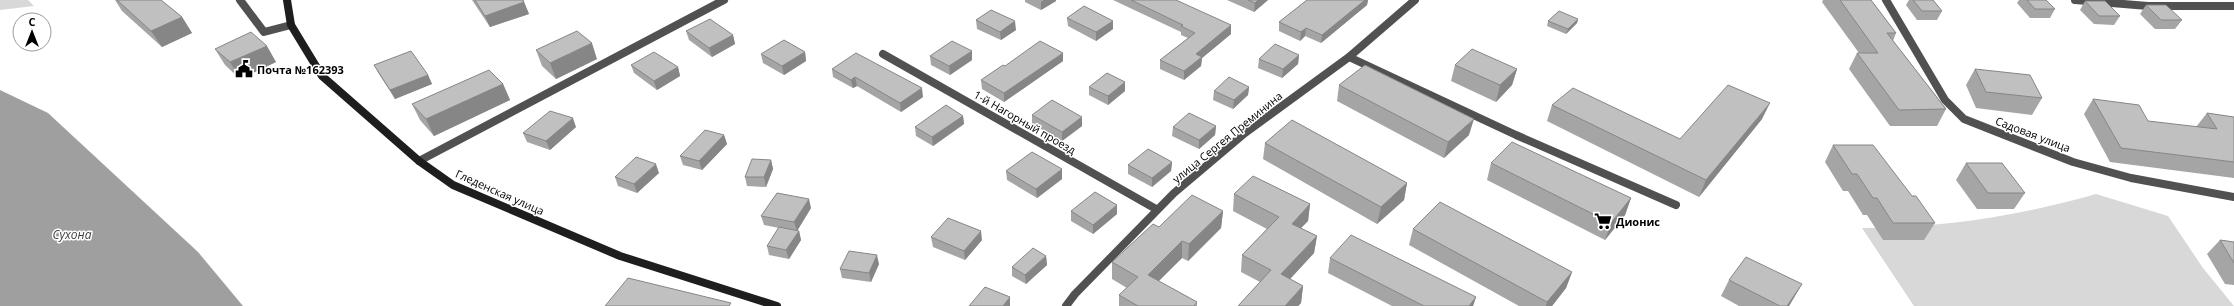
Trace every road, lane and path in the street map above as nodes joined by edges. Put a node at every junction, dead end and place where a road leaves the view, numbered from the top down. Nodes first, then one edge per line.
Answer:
1 (240, 0) edge
2 (287, 0) edge
3 (724, 0) edge
4 (1415, 0) edge
5 (1886, 0) edge
6 (2075, 0) edge
7 (2234, 6) edge
8 (291, 25) junction
9 (883, 54) dead end
10 (1349, 57) junction
11 (419, 161) junction
12 (2234, 197) edge
13 (1676, 205) dead end
14 (1156, 209) junction
15 (777, 306) edge
16 (1066, 306) edge

1 - 8 street
2 - 8 main road, Гледенская улица
3 - 11 street
4 - 10 street, улица Сергея Преминина
5 - 12 street, Садовая улица
6 - 7 street
8 - 11 main road, Гледенская улица
9 - 14 street, 1-й Нагорный проезд
10 - 13 street
10 - 14 street, улица Сергея Преминина
11 - 15 main road, Гледенская улица
14 - 16 street, улица Сергея Преминина

